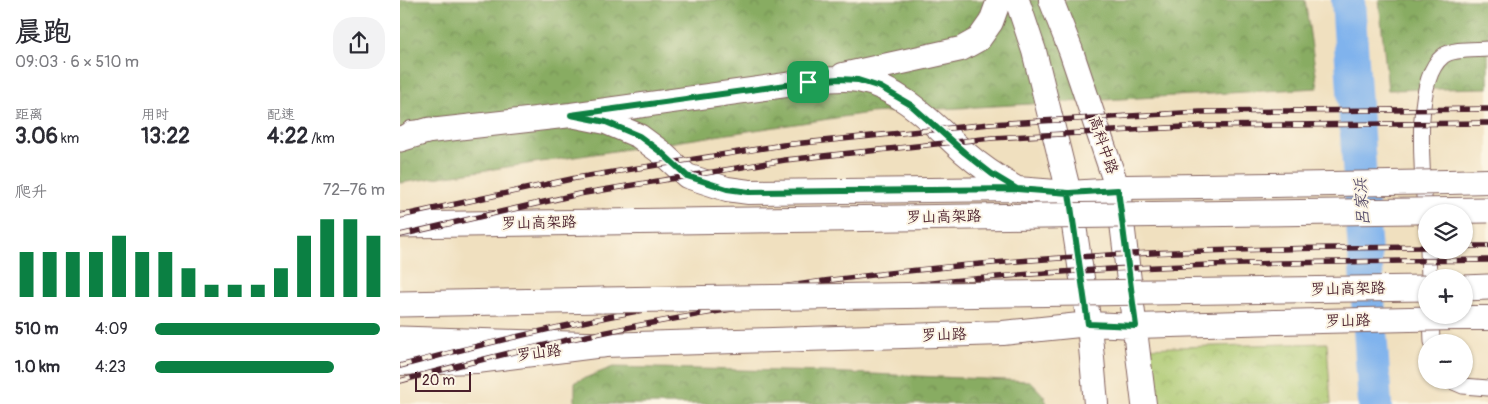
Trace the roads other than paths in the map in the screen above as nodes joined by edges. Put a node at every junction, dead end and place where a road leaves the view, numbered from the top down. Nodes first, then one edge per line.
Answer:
1 (999, 0) edge
2 (1017, 0) edge
3 (1051, 0) edge
4 (1488, 50) edge
5 (808, 82) junction
6 (571, 115) junction
7 (430, 130) junction
8 (400, 135) edge
9 (400, 139) edge
10 (1488, 182) edge
11 (1017, 189) junction
12 (1118, 190) junction
13 (1069, 193) junction
14 (1425, 204) edge
15 (1488, 210) edge
16 (400, 225) edge
17 (1488, 287) edge
18 (1418, 288) edge
19 (1473, 288) edge
20 (400, 304) edge
21 (1418, 318) edge
22 (1473, 318) edge
23 (1488, 318) edge
24 (1088, 324) junction
25 (1136, 326) junction
26 (400, 339) edge
27 (603, 344) junction
28 (400, 363) edge
29 (1473, 387) edge
30 (1488, 388) edge
31 (1096, 404) edge
32 (1144, 404) edge

1 - 5 main road
2 - 13 main road
3 - 12 main road, 高科中路
4 - 14 street
5 - 6 main road
5 - 11 main road
6 - 7 main road
6 - 11 main road
7 - 8 main road
7 - 9 highway
10 - 12 main road, bridge
11 - 13 main road
12 - 13 main road
12 - 25 main road, 高科中路
13 - 24 main road
15 - 16 highway, 罗山高架路, bridge
17 - 19 highway
18 - 20 highway, 罗山高架路, bridge
21 - 25 main road, 罗山路, bridge
22 - 23 main road, 罗山路
24 - 25 main road, 罗山路
24 - 27 main road, 罗山路
24 - 31 main road
25 - 32 main road, 高科中路
26 - 27 highway
27 - 28 main road, 罗山路
29 - 30 street

